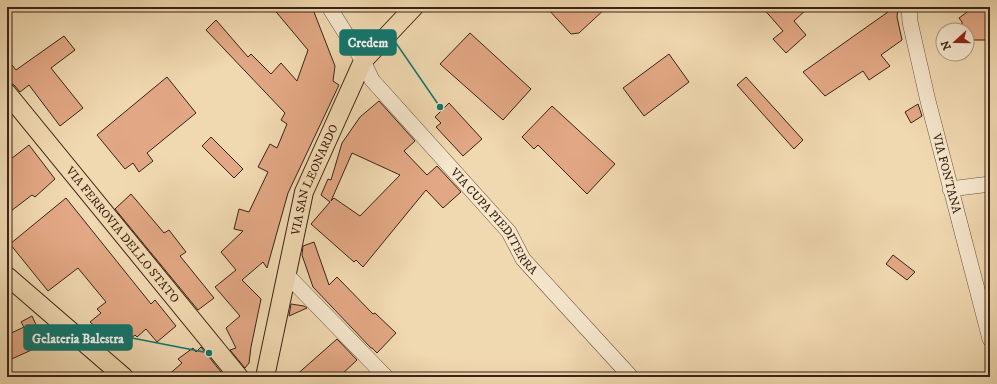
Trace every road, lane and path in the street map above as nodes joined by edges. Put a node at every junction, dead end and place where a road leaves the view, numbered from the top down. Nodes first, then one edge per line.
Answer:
1 (329, 7) edge
2 (414, 7) edge
3 (909, 7) edge
4 (363, 61) junction
5 (7, 93) edge
6 (990, 184) edge
7 (950, 189) junction
8 (287, 275) junction
9 (7, 276) edge
10 (990, 339) edge
11 (124, 377) edge
12 (239, 377) edge
13 (265, 377) edge
14 (386, 377) edge
15 (631, 377) edge

1 - 4 street, VIA CUPA PIEDITERRA
2 - 4 main road, VIA SAN LEONARDO
3 - 7 street, VIA FONTANA
4 - 8 main road, VIA SAN LEONARDO
4 - 15 street, VIA CUPA PIEDITERRA
5 - 12 main road, VIA FERROVIA DELLO STATO
6 - 7 street
7 - 10 street, VIA FONTANA
8 - 13 main road, VIA SAN LEONARDO
8 - 14 street
9 - 11 main road

